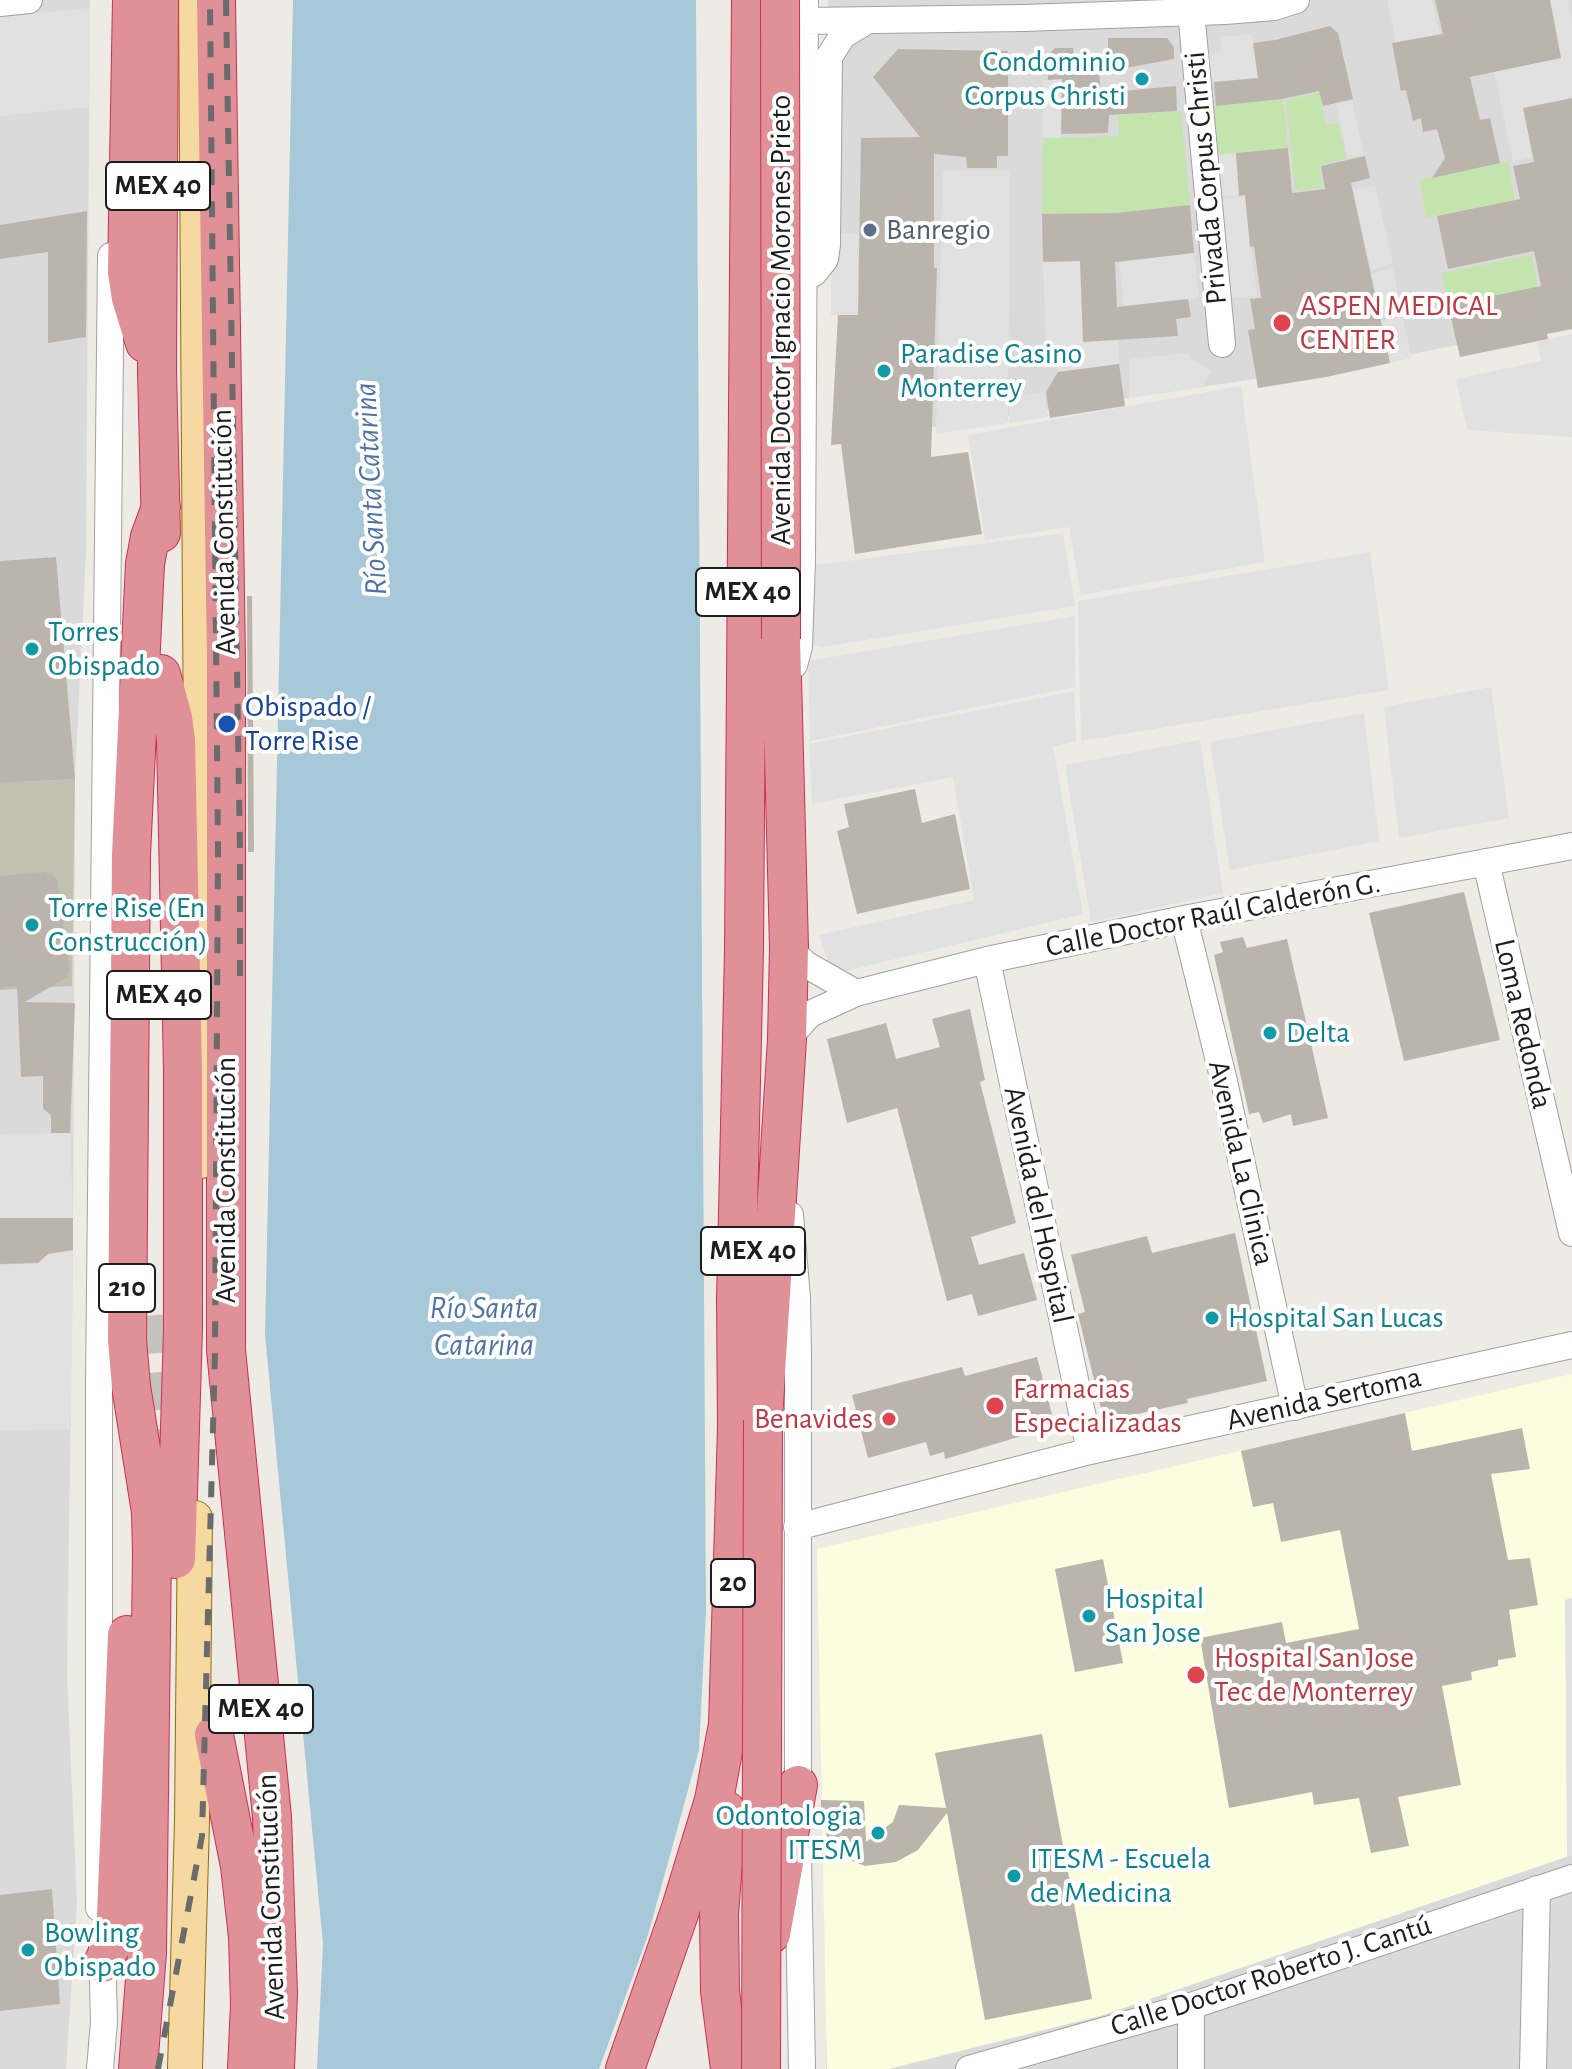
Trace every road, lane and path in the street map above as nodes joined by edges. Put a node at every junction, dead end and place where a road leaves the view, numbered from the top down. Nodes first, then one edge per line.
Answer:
1 (29, 0) edge
2 (113, 0) edge
3 (132, 0) edge
4 (159, 0) edge
5 (196, 0) edge
6 (216, 0) edge
7 (751, 0) edge
8 (1296, 0) edge
9 (0, 3) edge
10 (799, 4) edge
11 (1191, 11) junction
12 (865, 22) junction
13 (803, 278) junction
14 (1222, 344) dead end
15 (157, 371) junction
16 (161, 507) junction
17 (161, 674) junction
18 (783, 694) junction
19 (1572, 846) edge
20 (1486, 862) junction
21 (1184, 919) junction
22 (789, 948) junction
23 (987, 960) junction
24 (856, 993) junction
25 (787, 1039) junction
26 (740, 1082) junction
27 (781, 1120) junction
28 (1572, 1233) edge
29 (157, 1315) tunnel mouth
30 (1572, 1345) edge
31 (1295, 1407) junction
32 (763, 1420) junction
33 (139, 1444) junction
34 (1090, 1451) junction
35 (797, 1527) junction
36 (728, 1724) junction
37 (214, 1735) dead end
38 (798, 1785) junction
39 (1572, 1878) edge
40 (1537, 1889) junction
41 (103, 1963) junction
42 (765, 1973) dead end
43 (250, 2004) junction
44 (1191, 2006) junction
45 (801, 2019) junction
46 (1006, 2064) edge
47 (156, 2068) edge
48 (100, 2069) edge
49 (138, 2069) edge
50 (185, 2069) edge
51 (247, 2069) edge
52 (266, 2069) edge
53 (275, 2069) edge
54 (625, 2069) edge
55 (730, 2069) edge
56 (761, 2069) edge
57 (785, 2069) edge
58 (802, 2069) edge
59 (969, 2069) edge
60 (1191, 2069) edge
61 (1533, 2069) edge

1 - 9 street
2 - 41 street
3 - 15 highway
4 - 15 highway, Avenida Constitución / MEX 40
5 - 50 main road, Avenida Constitución
6 - 53 highway, Avenida Constitución / MEX 40
7 - 26 highway, Avenida Doctor Ignacio Morones Prieto / MEX 40
8 - 11 street
10 - 12 street
10 - 13 street
10 - 18 highway, Avenida Doctor Ignacio Morones Prieto / MEX 40, bridge
11 - 12 street
11 - 14 street, Privada Corpus Christi
12 - 13 street
13 - 18 street
15 - 16 highway, Avenida Constitución / MEX 40
16 - 17 highway, Avenida Constitución / MEX 40
16 - 33 highway, 210
17 - 29 highway, Avenida Constitución / MEX 40
17 - 47 highway
18 - 22 highway, Avenida Doctor Ignacio Morones Prieto / MEX 40
19 - 20 street, Calle Doctor Raúl Calderón G.
20 - 21 street, Calle Doctor Raúl Calderón G.
20 - 28 street, Loma Redonda
21 - 23 street, Calle Doctor Raúl Calderón G.
21 - 31 street, Avenida La Clinica
22 - 24 street
22 - 25 highway, Avenida Doctor Ignacio Morones Prieto / MEX 40
23 - 24 street, Calle Doctor Raúl Calderón G.
23 - 34 street, Avenida del Hospital
24 - 25 street, Calle Doctor Raúl Calderón G.
25 - 27 highway, Avenida Doctor Ignacio Morones Prieto / MEX 40
26 - 32 highway, Avenida Doctor Ignacio Morones Prieto / MEX 40
26 - 36 highway, Avenida Doctor Ignacio Morones Prieto / 20
27 - 32 highway, Avenida Doctor Ignacio Morones Prieto
27 - 35 street, 20
30 - 31 street, Avenida Sertoma
31 - 34 street, Avenida Sertoma
32 - 56 highway, MEX 40, bridge
33 - 41 highway
33 - 49 highway, 210
34 - 35 street, Avenida Sertoma
35 - 38 street, 20
36 - 54 highway, Avenida Doctor Ignacio Morones Prieto / 20
36 - 55 highway
37 - 43 highway, Avenida Constitución / MEX 40
38 - 42 highway, 20
38 - 45 street
39 - 40 street, Calle Doctor Roberto J. Cantú
40 - 44 street, Calle Doctor Roberto J. Cantú
40 - 61 street
41 - 48 street
43 - 51 highway, Avenida Constitución / MEX 40
43 - 52 highway
44 - 46 street, Calle Doctor Roberto J. Cantú
44 - 60 street
45 - 57 street
45 - 58 street
46 - 59 street, Calle Doctor Roberto J. Cantú

